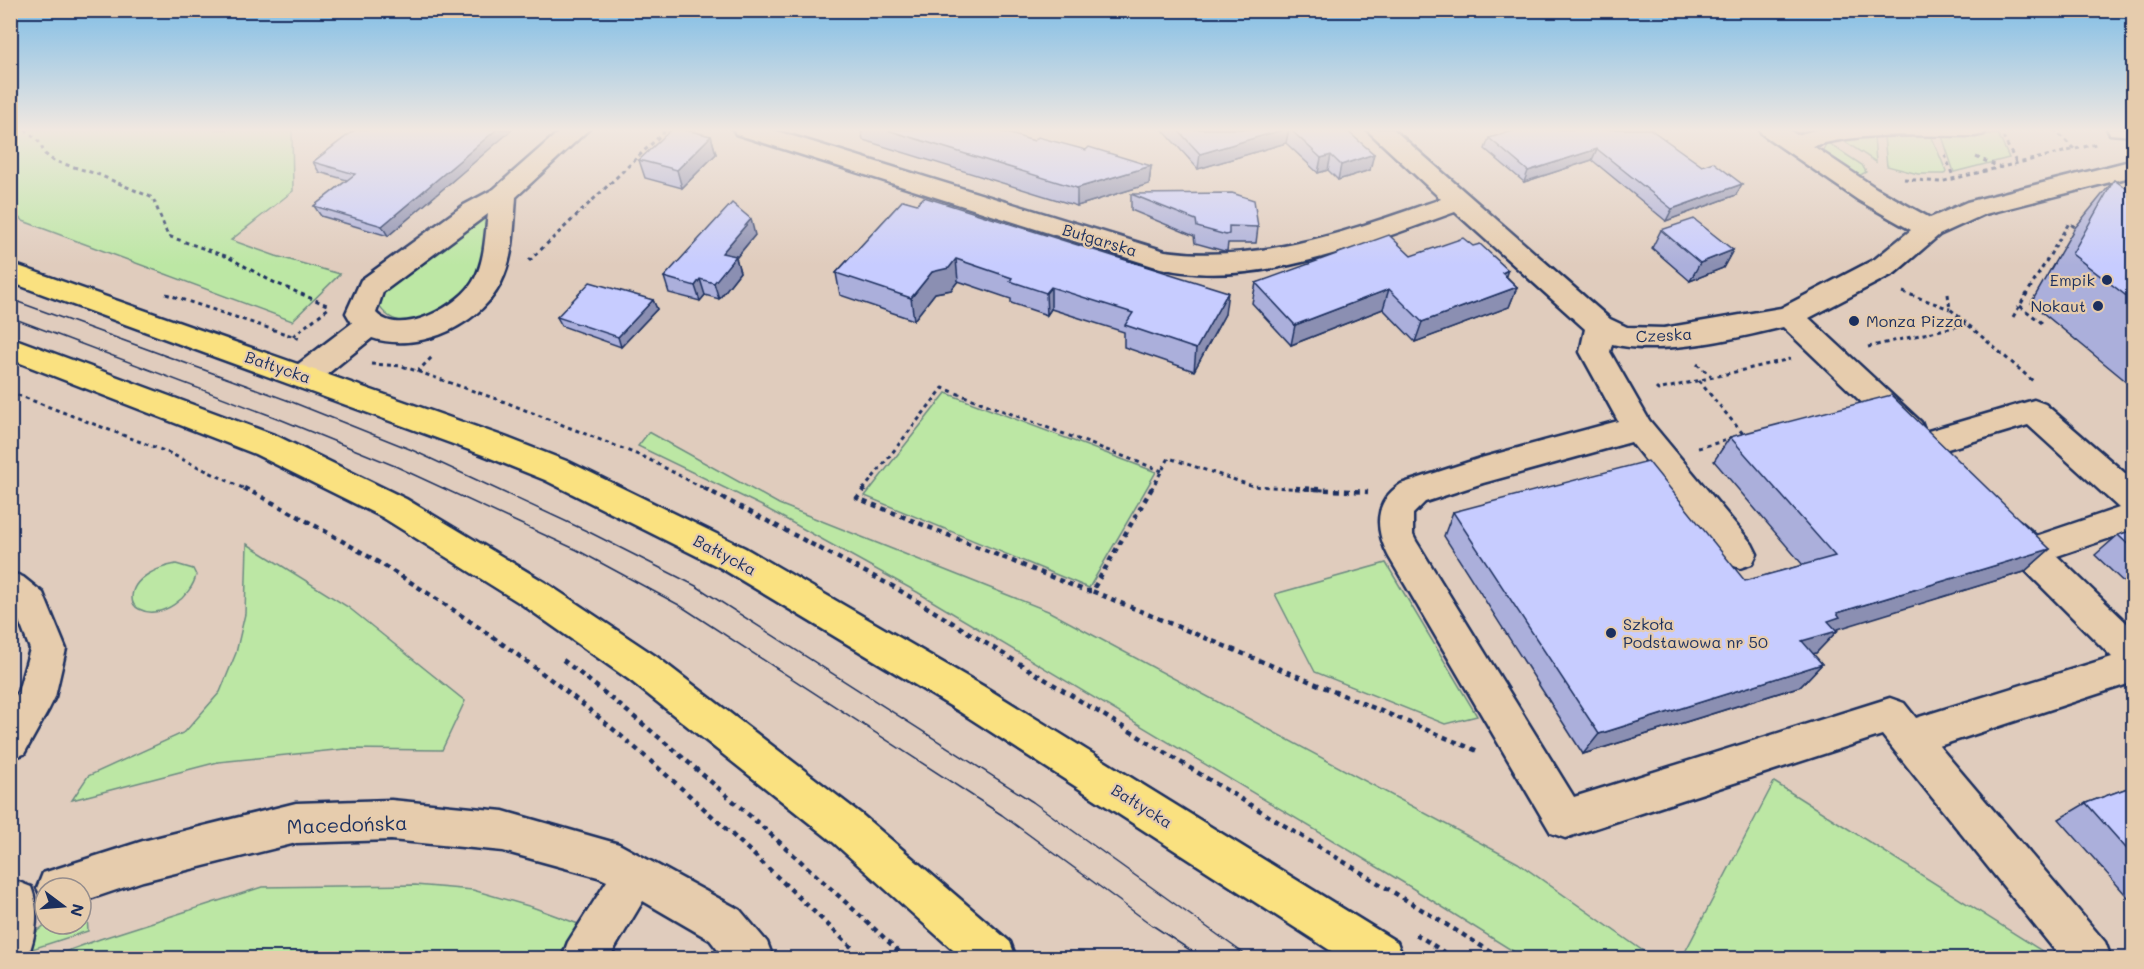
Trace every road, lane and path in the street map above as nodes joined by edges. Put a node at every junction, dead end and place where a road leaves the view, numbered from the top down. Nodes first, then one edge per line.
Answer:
1 (98, 174) edge
2 (526, 174) edge
3 (620, 174) edge
4 (889, 174) edge
5 (1430, 174) edge
6 (1838, 174) edge
7 (1973, 174) edge
8 (2109, 174) edge
9 (1899, 179) dead end
10 (503, 195) junction
11 (1460, 201) junction
12 (1929, 229) junction
13 (2087, 235) edge
14 (529, 262) dead end
15 (10, 272) edge
16 (160, 292) dead end
17 (330, 306) dead end
18 (2020, 306) junction
19 (1789, 316) junction
20 (2013, 317) dead end
21 (1967, 324) dead end
22 (2042, 324) dead end
23 (369, 325) junction
24 (1600, 326) junction
25 (10, 347) edge
26 (335, 350) junction
27 (1857, 350) dead end
28 (433, 356) dead end
29 (374, 365) dead end
30 (417, 372) junction
31 (304, 376) junction
32 (1699, 381) dead end
33 (10, 392) edge
34 (1638, 428) junction
35 (1924, 444) junction
36 (1662, 458) junction
37 (1948, 469) edge
38 (1162, 471) junction
39 (2133, 501) edge
40 (1399, 505) junction
41 (1989, 510) edge
42 (2133, 516) edge
43 (2029, 552) junction
44 (1740, 554) dead end
45 (10, 587) edge
46 (1092, 591) junction
47 (2133, 654) edge
48 (560, 658) dead end
49 (2133, 666) edge
50 (1909, 738) junction
51 (10, 741) edge
52 (1528, 758) junction
53 (636, 874) junction
54 (93, 877) edge
55 (24, 899) edge
56 (10, 947) edge
57 (584, 958) edge
58 (751, 958) edge
59 (863, 958) edge
60 (906, 958) edge
61 (994, 958) edge
62 (1381, 958) edge
63 (1500, 958) edge
64 (2089, 958) edge

1 - 17 path
2 - 10 street
3 - 14 path
4 - 11 street, Bułgarska
5 - 11 street, Czeska
6 - 12 street
7 - 9 path
8 - 12 street, Czeska
10 - 23 street
10 - 23 street
11 - 24 street, Czeska
12 - 19 street, Czeska
13 - 18 path
15 - 31 main road, Bałtycka
16 - 26 path
18 - 20 path
18 - 22 path
19 - 24 street, Czeska
19 - 35 street
21 - 27 path
23 - 26 street
24 - 34 street
25 - 61 main road
26 - 31 street
28 - 30 path
29 - 30 path
30 - 63 path
31 - 62 main road, Bałtycka
32 - 36 path
33 - 59 path
34 - 36 street
34 - 40 street
35 - 37 street
35 - 39 street
36 - 44 street
38 - 40 path
38 - 46 path
38 - 46 path
40 - 52 street
41 - 43 street
42 - 43 street
43 - 47 street
45 - 51 street
46 - 52 path
48 - 60 path
49 - 50 street
50 - 52 street
50 - 64 street
53 - 54 street, Macedońska
53 - 57 street
53 - 58 street, Macedońska
55 - 56 street

